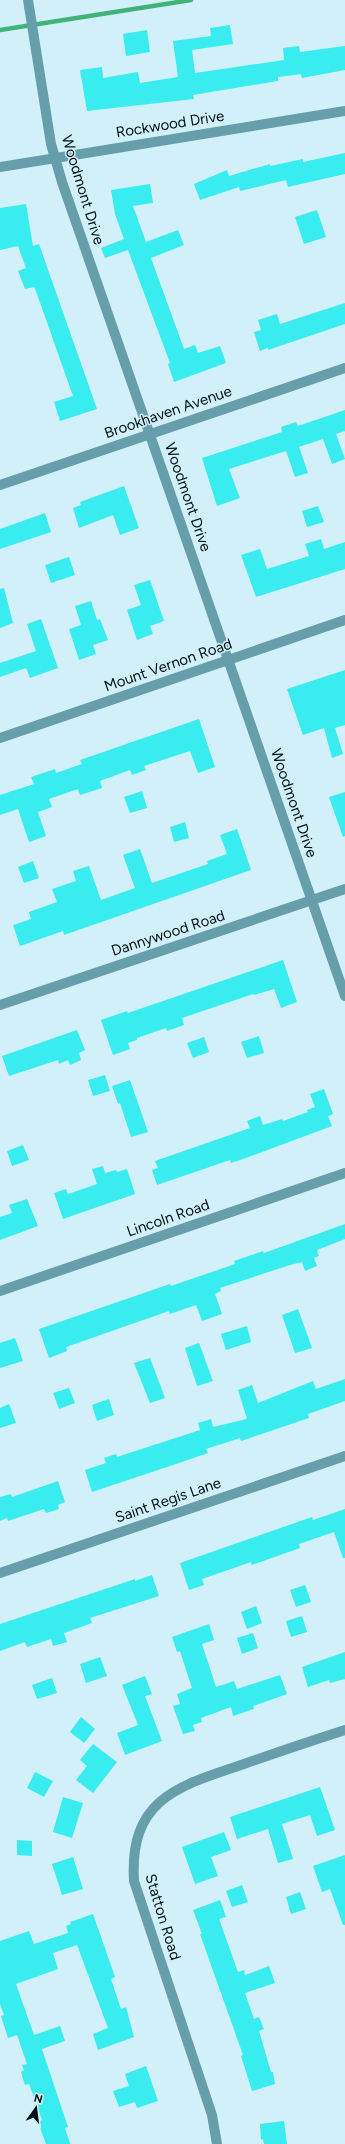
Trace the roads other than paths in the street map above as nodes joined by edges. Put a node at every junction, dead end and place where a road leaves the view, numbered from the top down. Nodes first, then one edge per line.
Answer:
1 (28, 0) edge
2 (345, 111) edge
3 (56, 158) junction
4 (0, 167) edge
5 (345, 368) edge
6 (150, 434) junction
7 (0, 486) edge
8 (345, 620) edge
9 (228, 659) junction
10 (0, 738) edge
11 (345, 889) edge
12 (312, 900) junction
13 (345, 996) edge
14 (0, 1006) edge
15 (345, 1173) edge
16 (0, 1291) edge
17 (345, 1456) edge
18 (0, 1573) edge
19 (345, 1730) edge
20 (217, 2144) edge

1 - 3 street, Woodmont Drive
2 - 3 street, Rockwood Drive
3 - 4 street, Rockwood Drive
3 - 6 street, Woodmont Drive
5 - 6 street, Brookhaven Avenue
6 - 7 street, Brookhaven Avenue
6 - 9 street, Woodmont Drive
8 - 9 street, Mount Vernon Road
9 - 10 street, Mount Vernon Road
9 - 12 street, Woodmont Drive
11 - 12 street, Dannywood Road
12 - 13 street, Woodmont Drive
12 - 14 street, Dannywood Road
15 - 16 street, Lincoln Road
17 - 18 street, Saint Regis Lane
19 - 20 street, Statton Road

